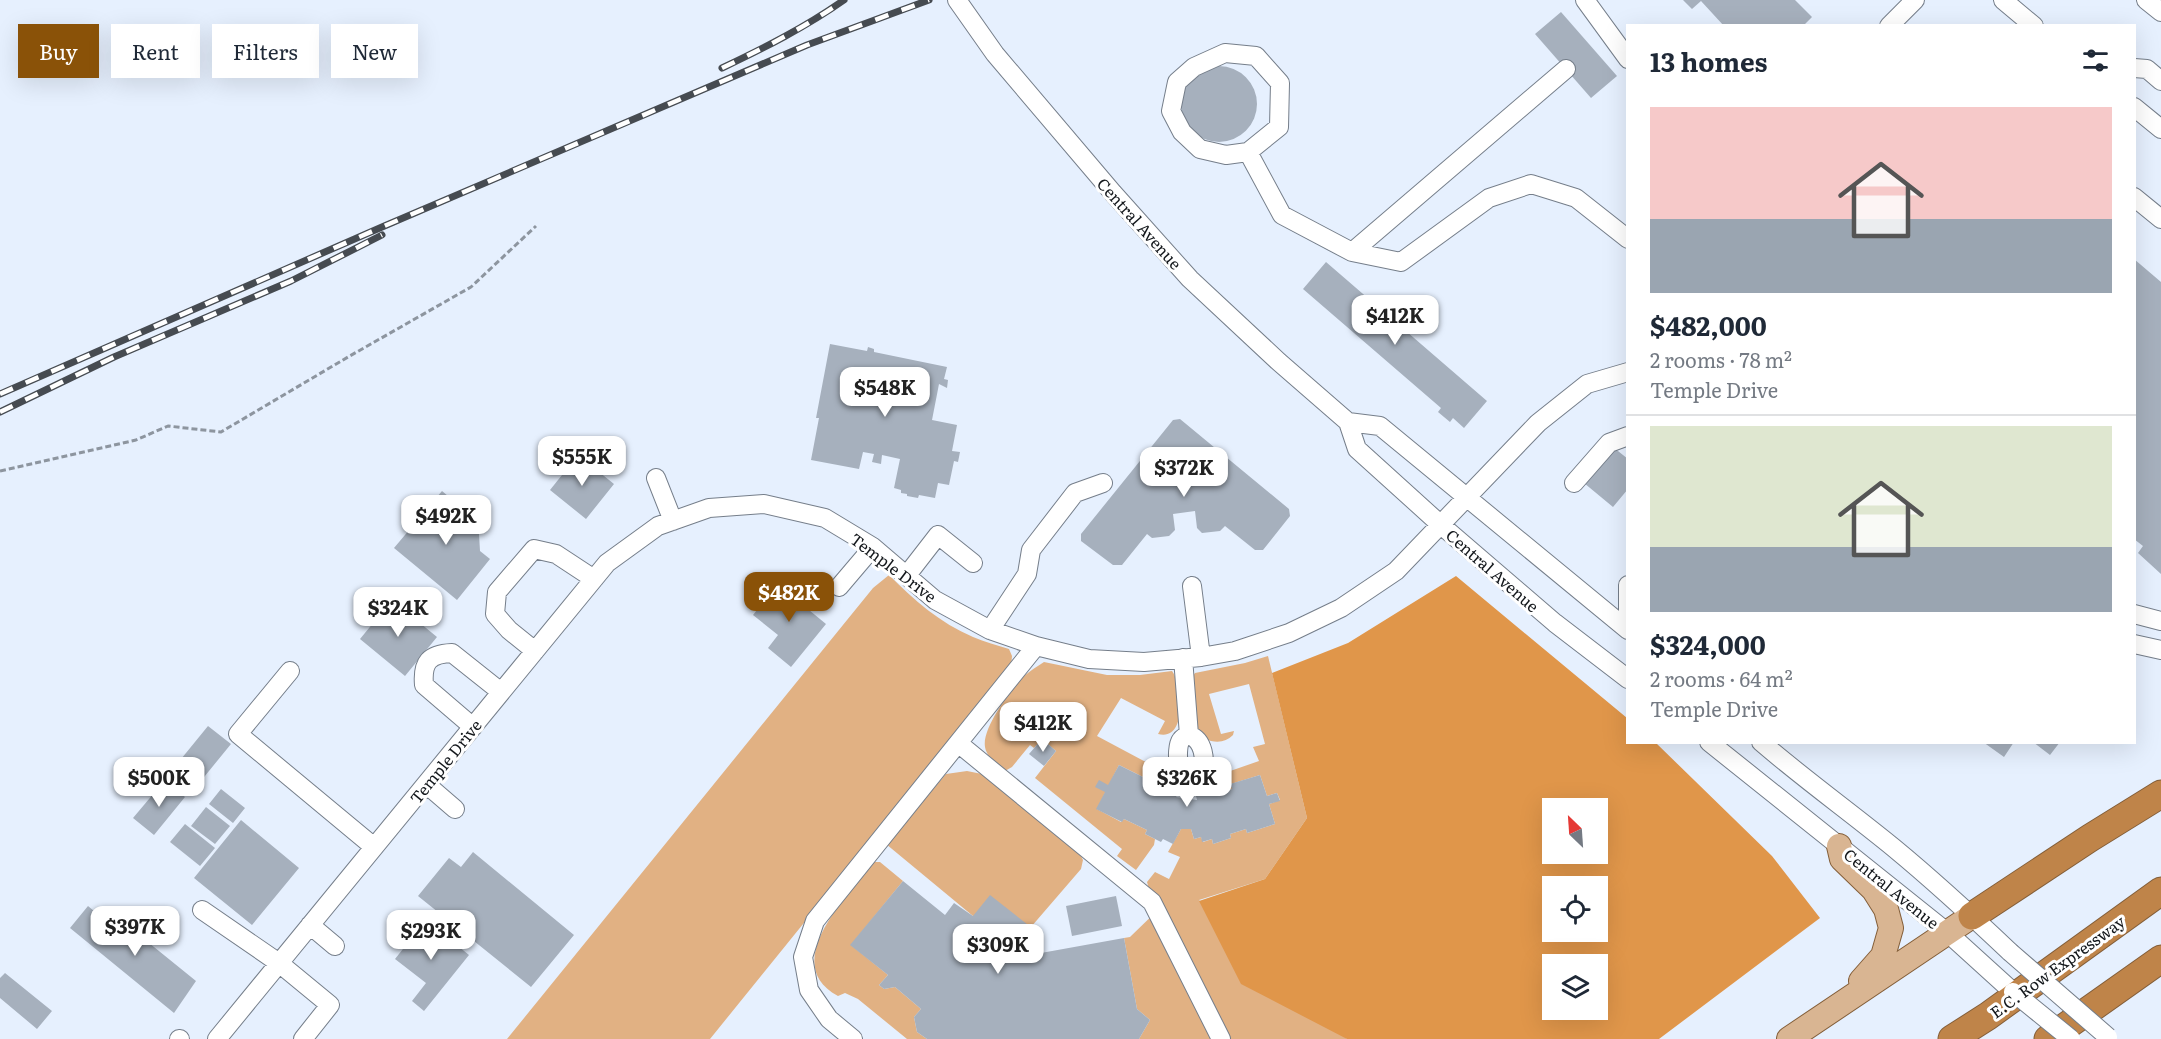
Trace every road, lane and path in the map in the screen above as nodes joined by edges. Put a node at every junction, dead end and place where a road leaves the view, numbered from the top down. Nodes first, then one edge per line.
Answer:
1 (957, 0) edge
2 (1586, 0) edge
3 (1915, 0) edge
4 (2003, 0) edge
5 (2146, 0) edge
6 (2161, 12) edge
7 (1891, 24) edge
8 (2032, 24) edge
9 (1619, 40) edge
10 (1626, 55) edge
11 (2136, 68) edge
12 (1566, 69) dead end
13 (2161, 81) edge
14 (2136, 109) edge
15 (2161, 129) edge
16 (1248, 152) junction
17 (2136, 199) edge
18 (2161, 219) edge
19 (536, 226) dead end
20 (1626, 237) edge
21 (1352, 252) junction
22 (1626, 373) edge
23 (1348, 422) junction
24 (1626, 437) edge
25 (0, 471) edge
26 (656, 478) dead end
27 (1104, 483) dead end
28 (1574, 483) dead end
29 (1466, 497) junction
30 (674, 520) junction
31 (1441, 525) junction
32 (873, 547) junction
33 (973, 563) dead end
34 (907, 575) junction
35 (594, 579) junction
36 (1192, 586) dead end
37 (839, 587) dead end
38 (2136, 615) edge
39 (2161, 621) edge
40 (1626, 628) edge
41 (990, 630) junction
42 (2136, 644) edge
43 (1036, 646) junction
44 (2161, 650) edge
45 (536, 651) junction
46 (1192, 658) junction
47 (290, 671) dead end
48 (1626, 677) edge
49 (501, 692) junction
50 (473, 727) junction
51 (1189, 735) dead end
52 (958, 743) junction
53 (1712, 744) edge
54 (1763, 744) edge
55 (426, 784) junction
56 (2161, 794) edge
57 (455, 809) dead end
58 (1839, 846) junction
59 (374, 847) junction
60 (2161, 891) edge
61 (202, 910) dead end
62 (1972, 916) junction
63 (310, 925) junction
64 (1948, 933) junction
65 (335, 946) dead end
66 (2161, 959) edge
67 (279, 963) junction
68 (1822, 1016) junction
69 (2109, 1038) edge
70 (217, 1039) edge
71 (303, 1039) edge
72 (854, 1039) edge
73 (1221, 1039) edge
74 (1789, 1039) edge
75 (1952, 1039) edge
76 (2048, 1039) edge
77 (2071, 1039) edge

1 - 23 street, Central Avenue
2 - 9 street
3 - 7 street
4 - 8 street
5 - 6 street
9 - 10 street
11 - 13 street
12 - 21 street
14 - 15 street
16 - 16 street
16 - 21 street
17 - 18 street
19 - 25 path
20 - 21 street
22 - 29 street, Temple Drive
23 - 29 street
23 - 31 street, Central Avenue
24 - 28 street
26 - 30 street
27 - 41 street
29 - 31 street, Temple Drive
29 - 40 street
30 - 32 street, Temple Drive
30 - 35 street, Temple Drive
31 - 46 street, Temple Drive
31 - 48 street, Central Avenue
32 - 34 street, Temple Drive
32 - 37 street
33 - 34 street
34 - 41 street, Temple Drive
35 - 45 street, Temple Drive
35 - 45 street
36 - 46 street
38 - 39 street
41 - 43 street, Temple Drive
42 - 44 street
43 - 46 street, Temple Drive
43 - 52 street
45 - 49 street, Temple Drive
46 - 51 street
47 - 59 street
49 - 50 street, Temple Drive
49 - 50 street
50 - 55 street, Temple Drive
52 - 72 street
52 - 73 street
53 - 58 street, Central Avenue
54 - 62 street, Central Avenue
55 - 57 street
55 - 59 street, Temple Drive
56 - 62 highway
58 - 64 street, Central Avenue
58 - 68 main road
59 - 63 street, Temple Drive
60 - 75 highway, E.C. Row Expressway
61 - 67 street
62 - 64 main road
62 - 69 street, Central Avenue, bridge
63 - 65 street
63 - 67 street, Temple Drive
64 - 68 main road
64 - 77 street, Central Avenue, bridge
66 - 76 highway
67 - 70 street, Temple Drive
67 - 71 street
68 - 74 main road

